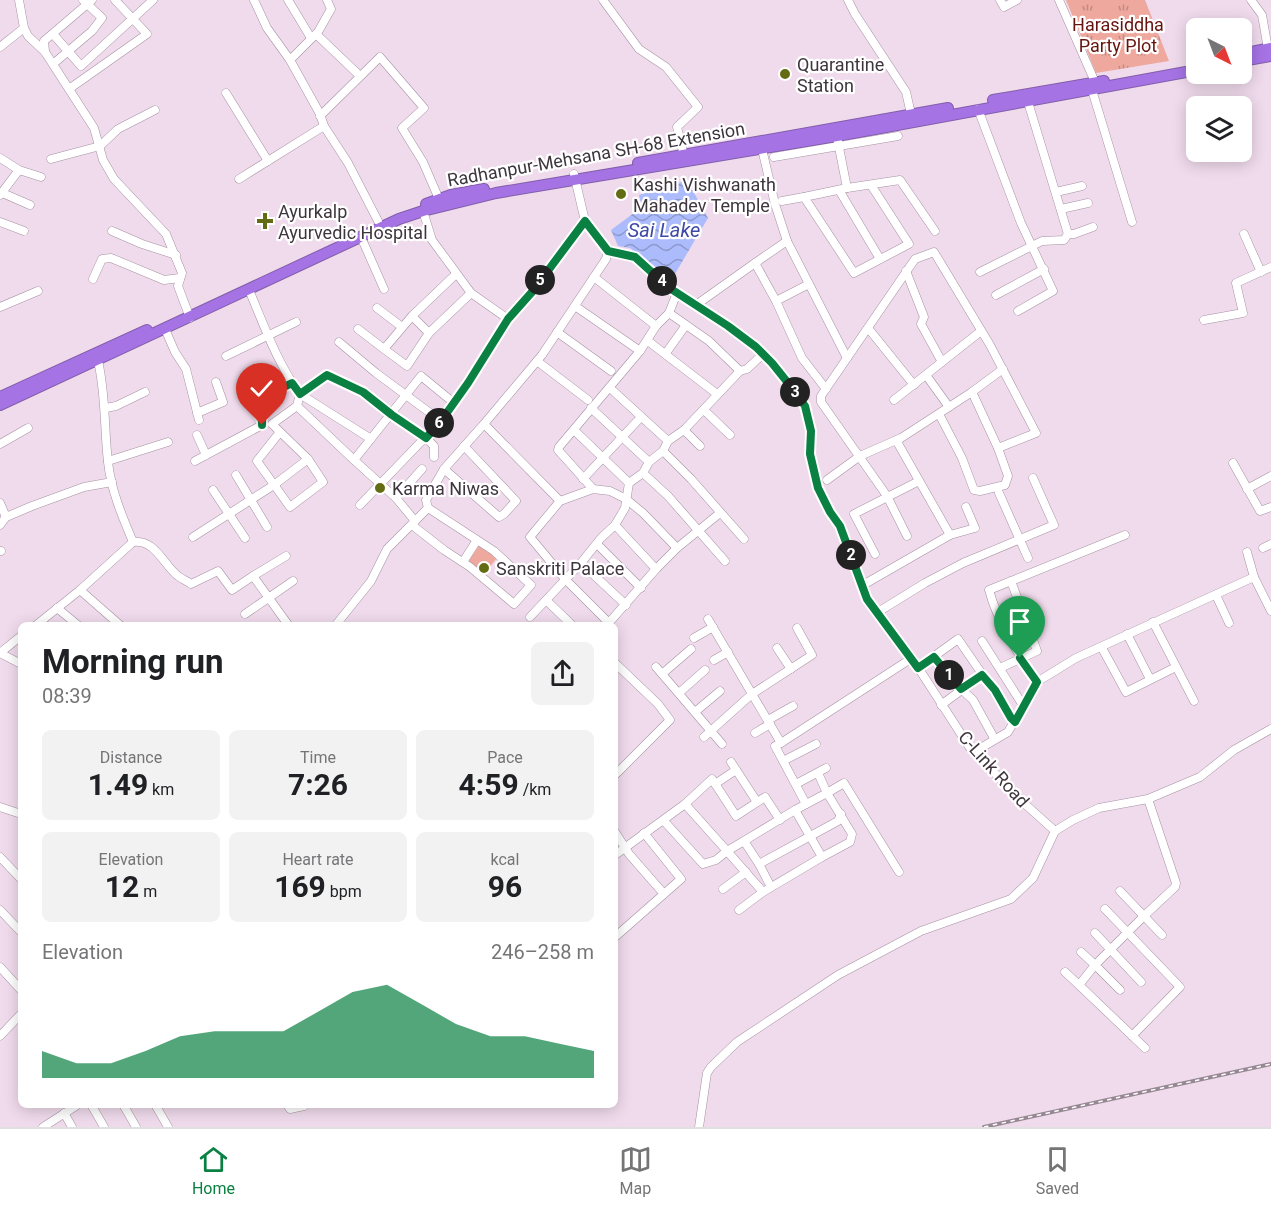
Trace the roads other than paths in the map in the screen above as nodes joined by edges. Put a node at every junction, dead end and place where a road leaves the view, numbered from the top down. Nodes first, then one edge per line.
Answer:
1 (19, 0) edge
2 (115, 0) edge
3 (153, 0) edge
4 (254, 0) edge
5 (288, 0) edge
6 (327, 0) edge
7 (603, 0) edge
8 (848, 0) edge
9 (1000, 0) edge
10 (1017, 0) edge
11 (1059, 0) edge
12 (1251, 0) edge
13 (87, 1) edge
14 (133, 19) junction
15 (24, 28) junction
16 (52, 34) junction
17 (314, 36) junction
18 (0, 47) edge
19 (1270, 51) edge
20 (45, 52) junction
21 (68, 52) junction
22 (1252, 53) edge
23 (1252, 57) edge
24 (290, 60) junction
25 (52, 64) junction
26 (1186, 65) edge
27 (1186, 72) edge
28 (360, 76) junction
29 (1094, 86) junction
30 (69, 89) junction
31 (226, 93) dead end
32 (1028, 102) junction
33 (978, 109) junction
34 (155, 110) dead end
35 (911, 114) junction
36 (320, 116) junction
37 (324, 126) junction
38 (898, 136) dead end
39 (837, 137) junction
40 (100, 146) junction
41 (762, 149) junction
42 (774, 157) dead end
43 (0, 158) edge
44 (684, 158) junction
45 (51, 159) dead end
46 (268, 161) junction
47 (18, 170) junction
48 (41, 177) dead end
49 (575, 177) junction
50 (239, 179) dead end
51 (871, 185) junction
52 (1082, 186) dead end
53 (843, 189) junction
54 (1056, 192) junction
55 (1, 193) edge
56 (804, 197) junction
57 (439, 199) junction
58 (782, 201) dead end
59 (1088, 203) dead end
60 (30, 205) dead end
61 (1061, 209) junction
62 (423, 211) junction
63 (378, 221) junction
64 (585, 221) junction
65 (0, 222) edge
66 (1132, 222) dead end
67 (1093, 227) dead end
68 (24, 231) dead end
69 (112, 231) dead end
70 (935, 231) dead end
71 (1068, 234) junction
72 (1244, 234) dead end
73 (361, 237) junction
74 (787, 241) junction
75 (1032, 246) junction
76 (608, 251) junction
77 (176, 255) junction
78 (880, 259) junction
79 (755, 263) junction
80 (1271, 267) edge
81 (1044, 269) junction
82 (906, 271) junction
83 (980, 272) dead end
84 (1261, 272) junction
85 (456, 274) junction
86 (594, 277) junction
87 (180, 278) junction
88 (93, 279) dead end
89 (809, 284) junction
90 (249, 290) junction
91 (384, 290) dead end
92 (38, 291) dead end
93 (471, 293) junction
94 (677, 293) junction
95 (996, 295) dead end
96 (776, 301) junction
97 (696, 305) junction
98 (575, 306) junction
99 (0, 307) edge
100 (377, 308) dead end
101 (1018, 311) dead end
102 (669, 313) junction
103 (188, 314) junction
104 (412, 316) junction
105 (508, 319) junction
106 (1203, 320) dead end
107 (297, 322) dead end
108 (686, 325) junction
109 (656, 326) junction
110 (402, 327) junction
111 (358, 328) dead end
112 (868, 328) junction
113 (165, 329) junction
114 (981, 331) junction
115 (557, 332) junction
116 (429, 333) junction
117 (268, 337) junction
118 (648, 341) junction
119 (339, 342) dead end
120 (384, 349) junction
121 (640, 351) junction
122 (666, 353) junction
123 (763, 354) junction
124 (226, 356) dead end
125 (848, 357) junction
126 (98, 361) junction
127 (537, 361) junction
128 (942, 362) junction
129 (407, 366) junction
130 (1003, 369) junction
131 (611, 371) dead end
132 (740, 371) junction
133 (926, 375) junction
134 (421, 376) junction
135 (216, 382) dead end
136 (292, 383) junction
137 (914, 384) junction
138 (610, 388) junction
139 (826, 389) junction
140 (145, 392) dead end
141 (972, 392) junction
142 (300, 394) junction
143 (717, 394) junction
144 (406, 396) junction
145 (0, 397) edge
146 (588, 400) dead end
147 (894, 400) dead end
148 (454, 403) junction
149 (0, 405) edge
150 (297, 406) junction
151 (950, 407) junction
152 (106, 408) junction
153 (591, 408) junction
154 (704, 410) junction
155 (939, 414) junction
156 (392, 415) junction
157 (641, 417) junction
158 (441, 421) junction
159 (484, 424) junction
160 (28, 428) dead end
161 (574, 430) junction
162 (684, 430) junction
163 (280, 432) junction
164 (197, 435) dead end
165 (730, 435) dead end
166 (622, 437) junction
167 (426, 438) junction
168 (371, 440) junction
169 (896, 440) junction
170 (668, 441) junction
171 (168, 442) dead end
172 (0, 444) edge
173 (464, 446) junction
174 (700, 446) dead end
175 (998, 448) junction
176 (663, 451) junction
177 (206, 455) junction
178 (860, 456) junction
179 (434, 457) dead end
180 (603, 458) junction
181 (308, 459) junction
182 (108, 460) junction
183 (354, 460) junction
184 (195, 461) dead end
185 (649, 462) junction
186 (1233, 463) dead end
187 (422, 469) dead end
188 (444, 469) junction
189 (643, 473) junction
190 (236, 475) dead end
191 (1271, 476) edge
192 (1033, 478) dead end
193 (583, 479) junction
194 (827, 480) dead end
195 (918, 481) junction
196 (112, 482) junction
197 (629, 483) junction
198 (380, 484) junction
199 (274, 485) junction
200 (593, 489) junction
201 (1247, 489) junction
202 (213, 490) dead end
203 (999, 493) dead end
204 (887, 496) junction
205 (396, 498) junction
206 (626, 499) junction
207 (251, 500) junction
208 (560, 501) junction
209 (0, 503) edge
210 (360, 505) dead end
211 (966, 507) dead end
212 (1271, 507) edge
213 (428, 508) junction
214 (230, 513) junction
215 (720, 513) junction
216 (6, 517) junction
217 (413, 523) junction
218 (0, 525) edge
219 (615, 525) junction
220 (267, 527) dead end
221 (698, 531) junction
222 (950, 535) junction
223 (1125, 535) dead end
224 (907, 536) dead end
225 (193, 537) dead end
226 (244, 538) dead end
227 (744, 539) dead end
228 (477, 540) junction
229 (1020, 540) junction
230 (133, 542) junction
231 (598, 544) junction
232 (1271, 544) edge
233 (677, 548) junction
234 (1263, 548) dead end
235 (1247, 552) dead end
236 (875, 554) dead end
237 (286, 556) dead end
238 (1028, 558) dead end
239 (725, 561) dead end
240 (463, 562) junction
241 (581, 563) junction
242 (656, 568) junction
243 (253, 576) junction
244 (1254, 577) junction
245 (566, 579) junction
246 (293, 581) dead end
247 (1011, 581) junction
248 (863, 585) junction
249 (641, 588) junction
250 (80, 590) junction
251 (1216, 595) junction
252 (269, 597) junction
253 (546, 600) junction
254 (626, 605) junction
255 (57, 608) junction
256 (1271, 611) edge
257 (878, 612) junction
258 (245, 614) dead end
259 (530, 617) dead end
260 (708, 619) dead end
261 (40, 622) edge
262 (75, 622) edge
263 (116, 622) edge
264 (286, 622) edge
265 (338, 622) edge
266 (569, 622) edge
267 (606, 622) edge
268 (610, 622) edge
269 (1153, 622) junction
270 (1229, 623) dead end
271 (713, 627) junction
272 (796, 628) dead end
273 (1127, 634) junction
274 (18, 638) edge
275 (694, 638) dead end
276 (982, 641) dead end
277 (777, 648) dead end
278 (1102, 648) junction
279 (691, 649) dead end
280 (728, 652) junction
281 (0, 653) edge
282 (934, 657) junction
283 (912, 658) junction
284 (1020, 658) junction
285 (714, 660) dead end
286 (18, 662) edge
287 (618, 666) edge
288 (656, 667) dead end
289 (1176, 667) junction
290 (918, 668) junction
291 (1000, 668) junction
292 (791, 669) junction
293 (705, 670) dead end
294 (740, 673) junction
295 (662, 674) junction
296 (982, 675) junction
297 (731, 679) dead end
298 (1150, 679) junction
299 (1037, 682) junction
300 (961, 689) junction
301 (720, 691) dead end
302 (679, 693) junction
303 (752, 694) junction
304 (1194, 701) dead end
305 (941, 705) junction
306 (793, 706) dead end
307 (1024, 707) junction
308 (695, 712) junction
309 (769, 722) junction
310 (1015, 722) junction
311 (1271, 729) edge
312 (712, 730) junction
313 (755, 733) dead end
314 (704, 737) dead end
315 (994, 738) junction
316 (781, 743) junction
317 (722, 744) dead end
318 (816, 744) dead end
319 (974, 752) junction
320 (783, 761) junction
321 (731, 762) dead end
322 (826, 768) dead end
323 (736, 770) junction
324 (618, 772) edge
325 (818, 773) junction
326 (715, 784) junction
327 (796, 784) junction
328 (827, 793) junction
329 (1148, 799) junction
330 (758, 802) junction
331 (685, 804) junction
332 (806, 804) junction
333 (0, 807) edge
334 (795, 810) junction
335 (18, 813) dead end
336 (841, 814) junction
337 (664, 820) junction
338 (780, 820) junction
339 (1055, 831) junction
340 (644, 833) junction
341 (618, 836) edge
342 (810, 836) junction
343 (744, 841) junction
344 (626, 846) junction
345 (727, 851) junction
346 (618, 853) edge
347 (0, 857) edge
348 (822, 857) junction
349 (759, 864) junction
350 (746, 872) junction
351 (899, 872) dead end
352 (18, 876) edge
353 (723, 889) dead end
354 (767, 889) junction
355 (1120, 891) dead end
356 (664, 894) junction
357 (1105, 909) dead end
358 (0, 910) edge
359 (739, 910) dead end
360 (1144, 916) junction
361 (18, 929) edge
362 (1128, 932) junction
363 (1095, 933) dead end
364 (618, 935) edge
365 (1162, 935) dead end
366 (1112, 949) junction
367 (1081, 952) dead end
368 (1095, 965) junction
369 (0, 967) edge
370 (1065, 972) dead end
371 (1141, 982) dead end
372 (1079, 985) junction
373 (18, 987) edge
374 (1120, 990) dead end
375 (18, 1017) edge
376 (0, 1036) edge
377 (1132, 1036) junction
378 (1145, 1048) dead end
379 (73, 1108) edge
380 (93, 1108) edge
381 (125, 1108) edge
382 (157, 1108) edge
383 (64, 1113) junction
384 (43, 1127) edge
385 (72, 1127) edge
386 (104, 1127) edge
387 (136, 1127) edge
388 (168, 1127) edge
389 (699, 1127) edge

1 - 15 street
2 - 14 street
3 - 14 street
4 - 24 street
5 - 17 street
6 - 17 street
7 - 44 street
8 - 35 street
9 - 10 street
11 - 29 street
12 - 19 street
13 - 16 street
13 - 21 street
14 - 21 street
14 - 30 street
15 - 18 street
15 - 20 street
16 - 20 street
16 - 21 street
17 - 24 street
17 - 28 street
19 - 22 highway
19 - 23 highway
20 - 25 street
21 - 25 street
24 - 36 street
25 - 30 street
26 - 29 highway, Radhanpur-Mehsana SH-68 Extension
27 - 29 highway
28 - 36 street
28 - 57 street
29 - 32 highway
29 - 35 highway, Radhanpur-Mehsana SH-68 Extension
29 - 66 street
30 - 40 street
31 - 46 street
32 - 33 highway
32 - 54 street
33 - 39 highway
33 - 75 street
34 - 40 street
35 - 39 highway, Radhanpur-Mehsana SH-68 Extension
36 - 37 street
37 - 46 street
37 - 63 street
38 - 39 street
39 - 41 highway
39 - 42 street
39 - 44 highway, Radhanpur-Mehsana SH-68 Extension
39 - 53 street
40 - 45 street
40 - 77 street
41 - 44 highway
41 - 74 street
43 - 47 street
44 - 49 highway, Radhanpur-Mehsana SH-68 Extension
46 - 50 street
47 - 48 street
47 - 55 street
49 - 57 highway, Radhanpur-Mehsana SH-68 Extension
49 - 62 highway
49 - 64 street
51 - 53 street
51 - 70 street
51 - 78 street
52 - 54 street
53 - 56 street
53 - 78 street
54 - 61 street
55 - 60 street
56 - 58 street
56 - 78 street
57 - 63 highway, Radhanpur-Mehsana SH-68 Extension
59 - 61 street
61 - 71 street
62 - 73 highway
62 - 85 street
63 - 103 highway, Radhanpur-Mehsana SH-68 Extension
64 - 76 street
64 - 105 street
65 - 68 street
67 - 71 street
69 - 77 street
71 - 75 street
72 - 84 street
73 - 90 highway
73 - 91 street
74 - 79 street
74 - 89 street
75 - 81 street
75 - 83 street
76 - 86 street
76 - 94 street, C-Link Road
77 - 87 street
79 - 96 street
79 - 97 street
80 - 84 street
81 - 95 street
81 - 101 street
82 - 112 street
82 - 114 street
82 - 128 street
84 - 106 street
85 - 93 street
85 - 104 street
86 - 98 street
86 - 109 street
87 - 88 street
87 - 103 street
89 - 96 street
89 - 125 street
90 - 103 highway
90 - 117 street
92 - 99 street
93 - 105 street
93 - 116 street
94 - 97 street, C-Link Road
94 - 102 street
96 - 139 street
97 - 123 street, C-Link Road
98 - 115 street
98 - 121 street
100 - 110 street
102 - 108 street
102 - 109 street
103 - 113 highway
103 - 145 highway, Radhanpur-Mehsana SH-68 Extension
104 - 110 street
104 - 116 street
105 - 148 street
107 - 117 street
108 - 122 street
108 - 132 street
109 - 118 street
110 - 120 street
111 - 120 street
112 - 125 street
112 - 137 street
113 - 126 highway
113 - 135 street
114 - 128 street
114 - 130 street
115 - 127 street
115 - 131 street
116 - 129 street
117 - 124 street
117 - 136 street
118 - 121 street
118 - 122 street
119 - 144 street
120 - 129 street
121 - 138 street
122 - 143 street
123 - 132 street
123 - 248 street, C-Link Road
125 - 139 street
126 - 149 highway
126 - 152 street
127 - 146 street
127 - 159 street
128 - 133 street
129 - 134 street
130 - 141 street
130 - 175 street
132 - 143 street
133 - 137 street
133 - 151 street
134 - 144 street
134 - 148 street
136 - 142 street
136 - 177 street
137 - 147 street
138 - 153 street
138 - 157 street
139 - 178 street
140 - 152 street
141 - 151 street
141 - 175 street
142 - 150 street
142 - 156 street
142 - 168 street
143 - 154 street
144 - 156 street
144 - 158 street
148 - 158 street
150 - 163 street
150 - 183 street
151 - 155 street
152 - 182 street
153 - 161 street
153 - 166 street
154 - 162 street
154 - 165 street
155 - 169 street
155 - 175 street
156 - 167 street
156 - 168 street
157 - 166 street
157 - 170 street
158 - 167 street
159 - 173 street
159 - 208 street
160 - 172 street
161 - 180 street
161 - 193 street
162 - 170 street
162 - 174 street
163 - 181 street
163 - 199 street
164 - 177 street
166 - 180 street
166 - 185 street
167 - 179 street
167 - 198 street
168 - 183 street
169 - 178 street
169 - 195 street
170 - 176 street
171 - 182 street
173 - 188 street
173 - 188 street
176 - 185 street
176 - 215 street
177 - 184 street
178 - 194 street
178 - 204 street
180 - 193 street
180 - 197 street
181 - 199 street
181 - 199 street
182 - 196 street
183 - 198 street
185 - 189 street
186 - 201 street
187 - 205 street
188 - 213 street
189 - 197 street
189 - 221 street
190 - 207 street
191 - 201 street
192 - 229 street
193 - 200 street
195 - 204 street
195 - 222 street
196 - 216 street
196 - 230 street
197 - 206 street
198 - 205 street
198 - 210 street
199 - 207 street
200 - 206 street
200 - 208 street
201 - 212 street
202 - 214 street
203 - 229 street
204 - 224 street
204 - 236 street
205 - 217 street
206 - 219 street
206 - 233 street
207 - 214 street
207 - 220 street
208 - 245 street
209 - 216 street
211 - 222 street
213 - 217 street
213 - 228 street
214 - 225 street
214 - 226 street
215 - 221 street
215 - 227 street
216 - 218 street
217 - 240 street
217 - 265 street
219 - 231 street
219 - 242 street
221 - 233 street
221 - 239 street
222 - 248 street
223 - 247 street
228 - 240 street
228 - 240 street
229 - 238 street
229 - 257 street
230 - 243 street
230 - 250 street
231 - 241 street
231 - 249 street
232 - 234 street
233 - 242 street
235 - 244 street
237 - 243 street
241 - 245 street
241 - 254 street
242 - 249 street
243 - 252 street
244 - 251 street
244 - 256 street
245 - 253 street
245 - 267 street
246 - 252 street
247 - 284 street
247 - 284 street
248 - 257 street, C-Link Road
249 - 254 street
250 - 255 street
250 - 263 street
251 - 269 street
251 - 270 street
252 - 258 street
252 - 264 street
253 - 259 street
253 - 266 street
254 - 268 street
255 - 261 street
255 - 262 street
257 - 283 street, C-Link Road
260 - 271 street
269 - 273 street
269 - 289 street
271 - 275 street
271 - 280 street
272 - 292 street
273 - 278 street
273 - 298 street
274 - 281 street
276 - 291 street
277 - 292 street
278 - 298 street
278 - 299 street
279 - 295 street
280 - 285 street
280 - 294 street
281 - 286 street
282 - 290 street
282 - 296 street
282 - 300 street
283 - 290 street, C-Link Road
283 - 316 street
284 - 291 street
284 - 299 street
287 - 324 street
288 - 295 street
289 - 298 street
289 - 304 street
290 - 305 street, C-Link Road
291 - 307 street
292 - 303 street
293 - 302 street
294 - 297 street
294 - 303 street
295 - 302 street
296 - 300 street
296 - 310 street
299 - 307 street
300 - 305 street
300 - 315 street
301 - 308 street
302 - 308 street
303 - 309 street
303 - 312 street
305 - 319 street, C-Link Road
306 - 309 street
307 - 310 street
308 - 312 street
309 - 313 street
309 - 316 street
310 - 315 street
311 - 329 street
312 - 314 street
312 - 317 street
315 - 319 street
316 - 320 street
318 - 320 street
319 - 339 street, C-Link Road
320 - 327 street
321 - 323 street
322 - 325 street
323 - 326 street
323 - 330 street
325 - 327 street
325 - 328 street
326 - 330 street
326 - 331 street
327 - 332 street
328 - 332 street
328 - 336 street
328 - 351 street
329 - 339 street
329 - 360 street
330 - 338 street
331 - 337 street
331 - 345 street
332 - 334 street
333 - 335 street
334 - 338 street
334 - 342 street
336 - 342 street
336 - 348 street
337 - 340 street
337 - 345 street
338 - 343 street
339 - 389 street
340 - 344 street
340 - 356 street
341 - 344 street
342 - 348 street
342 - 349 street
343 - 345 street
343 - 349 street
344 - 346 street
344 - 356 street
345 - 350 street
347 - 352 street
348 - 354 street
349 - 354 street
350 - 353 street
350 - 354 street
354 - 359 street
355 - 360 street
356 - 364 street
357 - 362 street
358 - 361 street
360 - 362 street
360 - 365 street
362 - 366 street
362 - 377 street
363 - 366 street
366 - 368 street
366 - 371 street
367 - 368 street
368 - 372 street
368 - 374 street
369 - 373 street
370 - 372 street
372 - 377 street
375 - 376 street
377 - 378 street
379 - 383 street
380 - 386 street
381 - 387 street
382 - 388 street
383 - 384 street
383 - 385 street

